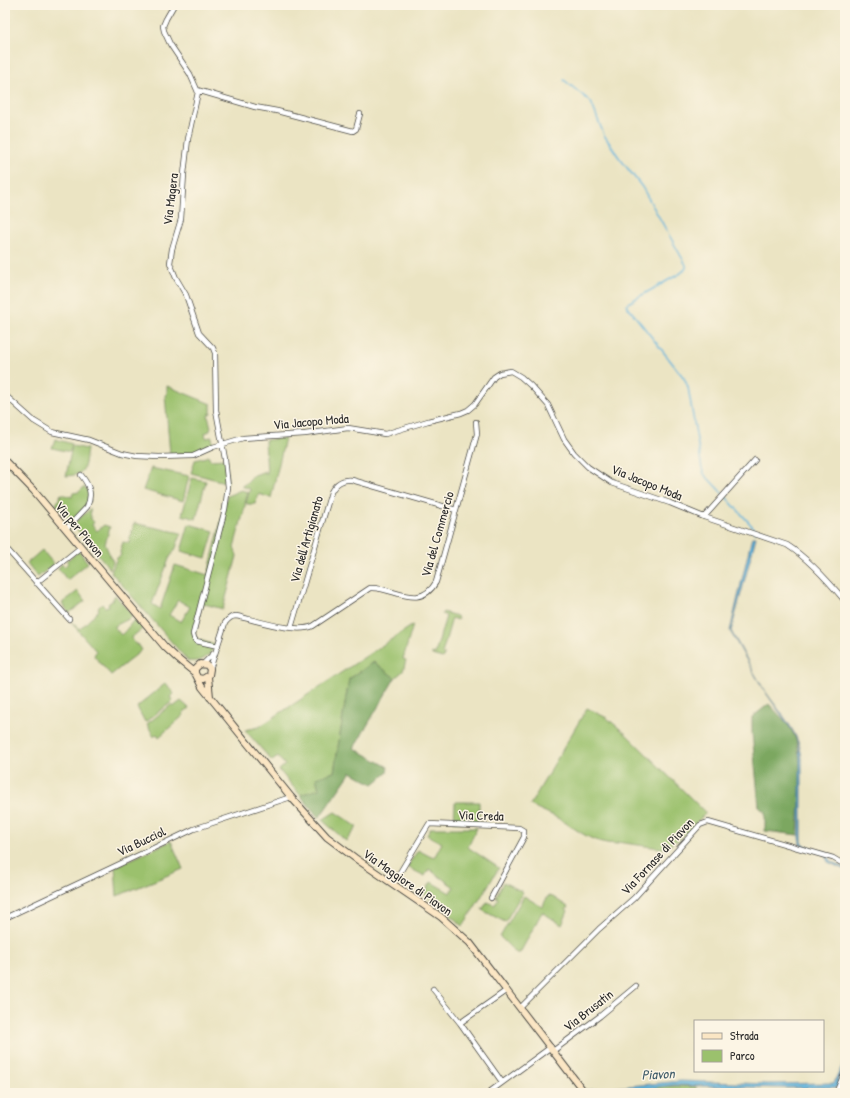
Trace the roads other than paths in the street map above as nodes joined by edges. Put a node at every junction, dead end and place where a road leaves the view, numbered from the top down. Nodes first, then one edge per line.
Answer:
1 (174, 5) edge
2 (197, 90) junction
3 (360, 114) dead end
4 (5, 394) edge
5 (476, 422) dead end
6 (223, 444) junction
7 (755, 460) dead end
8 (5, 461) edge
9 (81, 475) dead end
10 (456, 510) junction
11 (704, 517) junction
12 (66, 529) junction
13 (5, 547) edge
14 (81, 547) junction
15 (36, 583) junction
16 (845, 601) edge
17 (69, 619) dead end
18 (291, 628) junction
19 (218, 646) junction
20 (215, 653) junction
21 (210, 669) junction
22 (198, 670) junction
23 (208, 677) junction
24 (210, 697) junction
25 (291, 797) junction
26 (845, 865) edge
27 (393, 884) junction
28 (491, 898) dead end
29 (5, 918) edge
30 (636, 986) dead end
31 (433, 988) dead end
32 (507, 990) junction
33 (520, 1008) junction
34 (460, 1023) junction
35 (552, 1049) junction
36 (845, 1072) edge
37 (502, 1082) junction
38 (583, 1091) edge
39 (836, 1092) edge
40 (488, 1093) edge

1 - 2 street
2 - 3 street
2 - 6 street, Via Magera
4 - 6 street, Via Jacopo Moda
5 - 10 street, Via del Commercio
6 - 11 street, Via Jacopo Moda
6 - 19 street
7 - 11 street
8 - 12 main road, Via per Piavon
9 - 12 street
10 - 18 street, Via del Commercio
10 - 18 street, Via dell'Artigianato
11 - 16 street, Via Jacopo Moda
12 - 14 main road, Via per Piavon
13 - 15 street
14 - 15 street
14 - 22 main road, Via per Piavon
15 - 17 street
18 - 19 street, Via del Commercio
19 - 20 street, Via del Commercio
20 - 21 street, Via del Commercio
20 - 22 street, Via del Commercio
21 - 22 main road
21 - 23 main road
22 - 23 main road
22 - 24 main road, Via Maggiore di Piavon
23 - 24 main road
24 - 25 main road, Via Maggiore di Piavon
25 - 27 main road, Via Maggiore di Piavon
25 - 29 street, Via Bucciol
26 - 33 street, Via Fornase di Piavon
27 - 28 street, Via Creda
27 - 32 main road, Via Maggiore di Piavon
30 - 35 street, Via Brusatin
31 - 34 street
32 - 33 main road, Via Maggiore di Piavon
32 - 34 street
33 - 35 main road, Via Maggiore di Piavon
34 - 37 street
35 - 37 street, Via Brusatin
35 - 38 main road, Via Maggiore di Piavon
36 - 39 street
37 - 40 street, Via Brusatin

